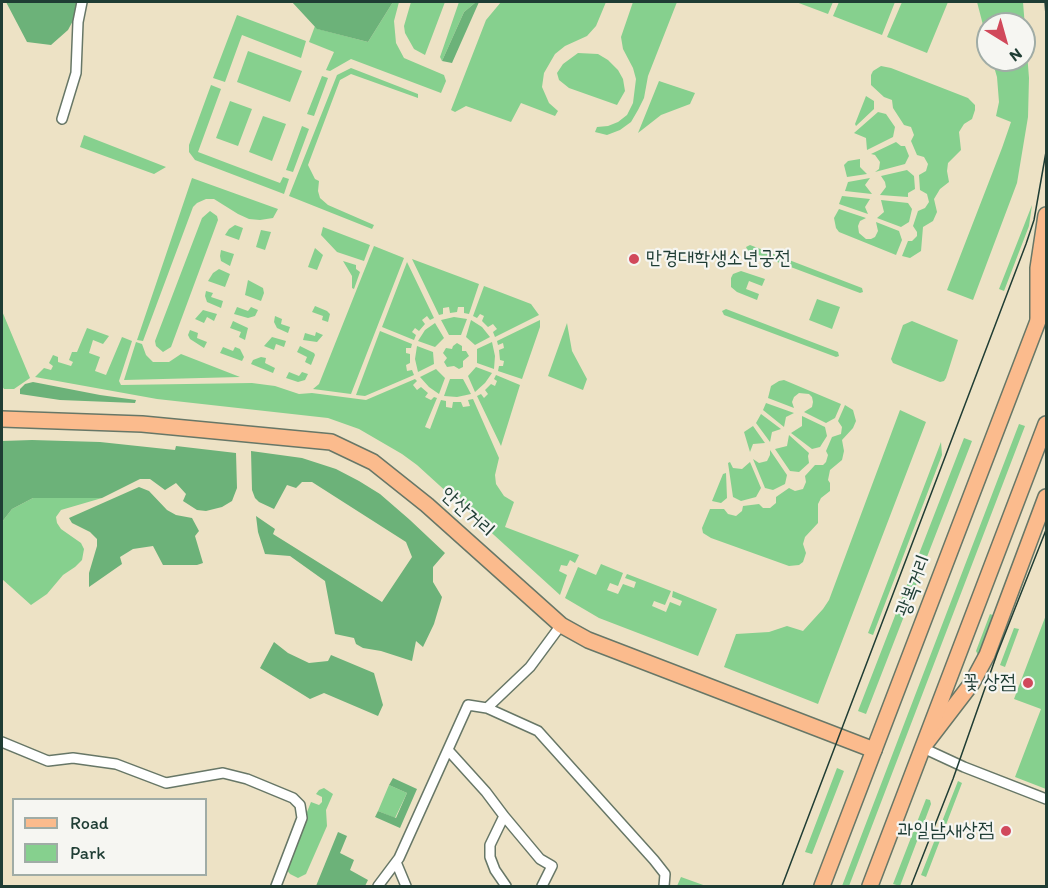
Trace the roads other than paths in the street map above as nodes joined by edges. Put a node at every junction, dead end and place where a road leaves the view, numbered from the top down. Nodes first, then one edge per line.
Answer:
1 (82, 2) edge
2 (62, 119) dead end
3 (1047, 215) edge
4 (1047, 300) edge
5 (1038, 320) junction
6 (2, 419) edge
7 (1047, 424) edge
8 (1047, 496) edge
9 (561, 625) junction
10 (487, 708) junction
11 (2, 742) edge
12 (923, 748) junction
13 (448, 750) junction
14 (874, 750) junction
15 (1047, 799) edge
16 (504, 816) junction
17 (396, 862) junction
18 (276, 886) edge
19 (378, 886) edge
20 (406, 886) edge
21 (506, 886) edge
22 (542, 886) edge
23 (664, 886) edge
24 (822, 886) edge
25 (870, 886) edge

1 - 2 street
3 - 5 main road
4 - 5 main road, 광복거리
5 - 14 main road, 광복거리
6 - 9 main road, 안산거리
7 - 12 main road
8 - 12 main road
9 - 10 street
9 - 14 main road, 안산거리
10 - 13 street
10 - 23 street
11 - 18 street
12 - 15 street
12 - 25 main road
13 - 16 street
13 - 17 street
14 - 24 main road, 광복거리
16 - 21 street
16 - 22 street
17 - 19 street
17 - 20 street

